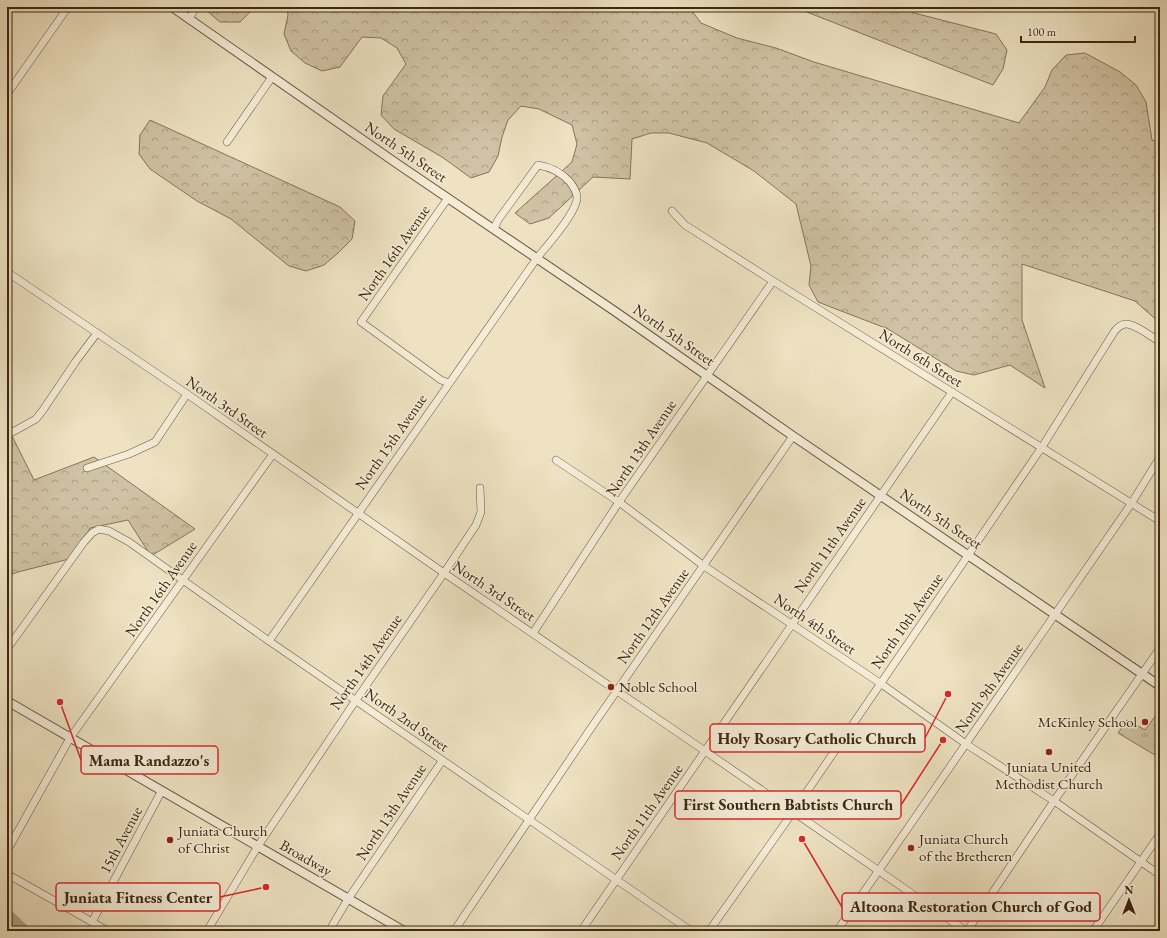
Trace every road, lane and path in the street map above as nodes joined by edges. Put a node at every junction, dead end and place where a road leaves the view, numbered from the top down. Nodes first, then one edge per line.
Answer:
1 (68, 7) edge
2 (172, 7) edge
3 (196, 7) edge
4 (189, 19) junction
5 (272, 77) junction
6 (7, 94) edge
7 (228, 142) dead end
8 (448, 198) junction
9 (672, 211) dead end
10 (494, 229) junction
11 (536, 258) junction
12 (7, 272) edge
13 (773, 281) junction
14 (97, 333) junction
15 (1160, 342) edge
16 (707, 375) junction
17 (449, 383) junction
18 (952, 392) junction
19 (187, 394) junction
20 (7, 435) edge
21 (793, 436) junction
22 (1042, 447) junction
23 (273, 454) junction
24 (1160, 457) edge
25 (556, 460) dead end
26 (87, 468) dead end
27 (480, 488) dead end
28 (881, 495) junction
29 (619, 502) junction
30 (1131, 504) junction
31 (357, 513) junction
32 (1160, 521) edge
33 (968, 554) junction
34 (704, 566) junction
35 (444, 573) junction
36 (182, 581) junction
37 (1055, 615) junction
38 (792, 623) junction
39 (533, 633) junction
40 (269, 641) junction
41 (1160, 648) edge
42 (7, 649) edge
43 (1142, 674) junction
44 (880, 683) junction
45 (1160, 686) edge
46 (617, 691) junction
47 (356, 700) junction
48 (7, 701) edge
49 (70, 738) junction
50 (966, 744) junction
51 (705, 751) junction
52 (442, 760) junction
53 (161, 792) junction
54 (1054, 801) junction
55 (793, 812) junction
56 (529, 819) junction
57 (1160, 834) edge
58 (258, 846) junction
59 (7, 850) edge
60 (1141, 862) junction
61 (879, 871) junction
62 (7, 874) edge
63 (1160, 875) edge
64 (616, 880) junction
65 (348, 899) junction
66 (92, 922) junction
67 (108, 931) edge
68 (207, 931) edge
69 (329, 931) edge
70 (404, 931) edge
71 (454, 931) edge
72 (581, 931) edge
73 (691, 931) edge
74 (709, 931) edge
75 (837, 931) edge
76 (966, 931) edge
77 (1093, 931) edge

1 - 6 street
2 - 4 street, North 5th Street
3 - 4 street
4 - 5 street, North 5th Street
5 - 7 street
5 - 8 street, North 5th Street
8 - 10 street, North 5th Street
8 - 17 street, North 16th Avenue
9 - 13 street, North 6th Street
10 - 11 street, North 5th Street
10 - 11 street, North 15th Avenue
11 - 16 street, North 5th Street
11 - 17 street, North 15th Avenue
12 - 14 street, North 3rd Street
13 - 16 street, North 13th Avenue
13 - 18 street, North 6th Street
14 - 19 street, North 3rd Street
14 - 20 street
15 - 22 street, North 10th Avenue
16 - 21 street, North 5th Street
16 - 29 street, North 13th Avenue
17 - 31 street, North 15th Avenue
18 - 22 street, North 6th Street
18 - 28 street, North 11th Avenue
19 - 23 street, North 3rd Street
19 - 26 street
21 - 28 street, North 5th Street
21 - 34 street, North 12th Avenue
22 - 30 street, North 6th Street
22 - 33 street, North 10th Avenue
23 - 31 street, North 3rd Street
23 - 36 street, North 16th Avenue
24 - 30 street, North 9th Avenue
25 - 29 street, North 4th Street
27 - 35 street, North 14th Avenue
28 - 33 street, North 5th Street
28 - 38 street, North 11th Avenue
29 - 34 street, North 4th Street
29 - 39 street, North 13th Avenue
30 - 32 street, North 6th Street
30 - 37 street, North 9th Avenue
31 - 35 street, North 3rd Street
31 - 40 street, North 15th Avenue
33 - 37 street, North 5th Street
33 - 44 street, North 10th Avenue
34 - 38 street, North 4th Street
34 - 46 street, North 12th Avenue
35 - 39 street, North 3rd Street
35 - 47 street, North 14th Avenue
36 - 40 street, North 2nd Street
36 - 42 street, North 2nd Street
36 - 49 street, North 16th Avenue
37 - 43 street, North 5th Street
37 - 50 street, North 9th Avenue
38 - 44 street, North 4th Street
38 - 51 street, North 11th Avenue
39 - 46 street, North 3rd Street
40 - 47 street, North 2nd Street
41 - 43 street
43 - 45 street, North 5th Street
43 - 54 street
44 - 50 street, North 4th Street
44 - 55 street, North 10th Avenue
46 - 51 street, North 3rd Street
46 - 56 street, North 12th Avenue
47 - 52 street, North 2nd Street
47 - 58 street, North 14th Avenue
48 - 49 street, Broadway
49 - 53 street, Broadway
49 - 59 street, North 16th Avenue
50 - 54 street, North 4th Street
50 - 61 street, North 9th Avenue
51 - 55 street, North 3rd Street
51 - 64 street, North 11th Avenue
52 - 56 street, North 2nd Street
52 - 65 street, North 13th Avenue
53 - 58 street, Broadway
53 - 66 street, 15th Avenue
54 - 60 street, North 4th Street
54 - 76 street
55 - 61 street, North 3rd Street
55 - 74 street, North 10th Avenue
56 - 64 street, North 2nd Street
56 - 71 street, North 12th Avenue
57 - 60 street
58 - 65 street, Broadway
58 - 68 street, North 14th Avenue
60 - 63 street, North 4th Street
60 - 77 street
61 - 75 street, North 9th Avenue
61 - 76 street, North 3rd Street
62 - 66 street
64 - 72 street, North 11th Avenue
64 - 73 street, North 2nd Street
65 - 69 street, North 13th Avenue
65 - 70 street, Broadway
66 - 67 street

